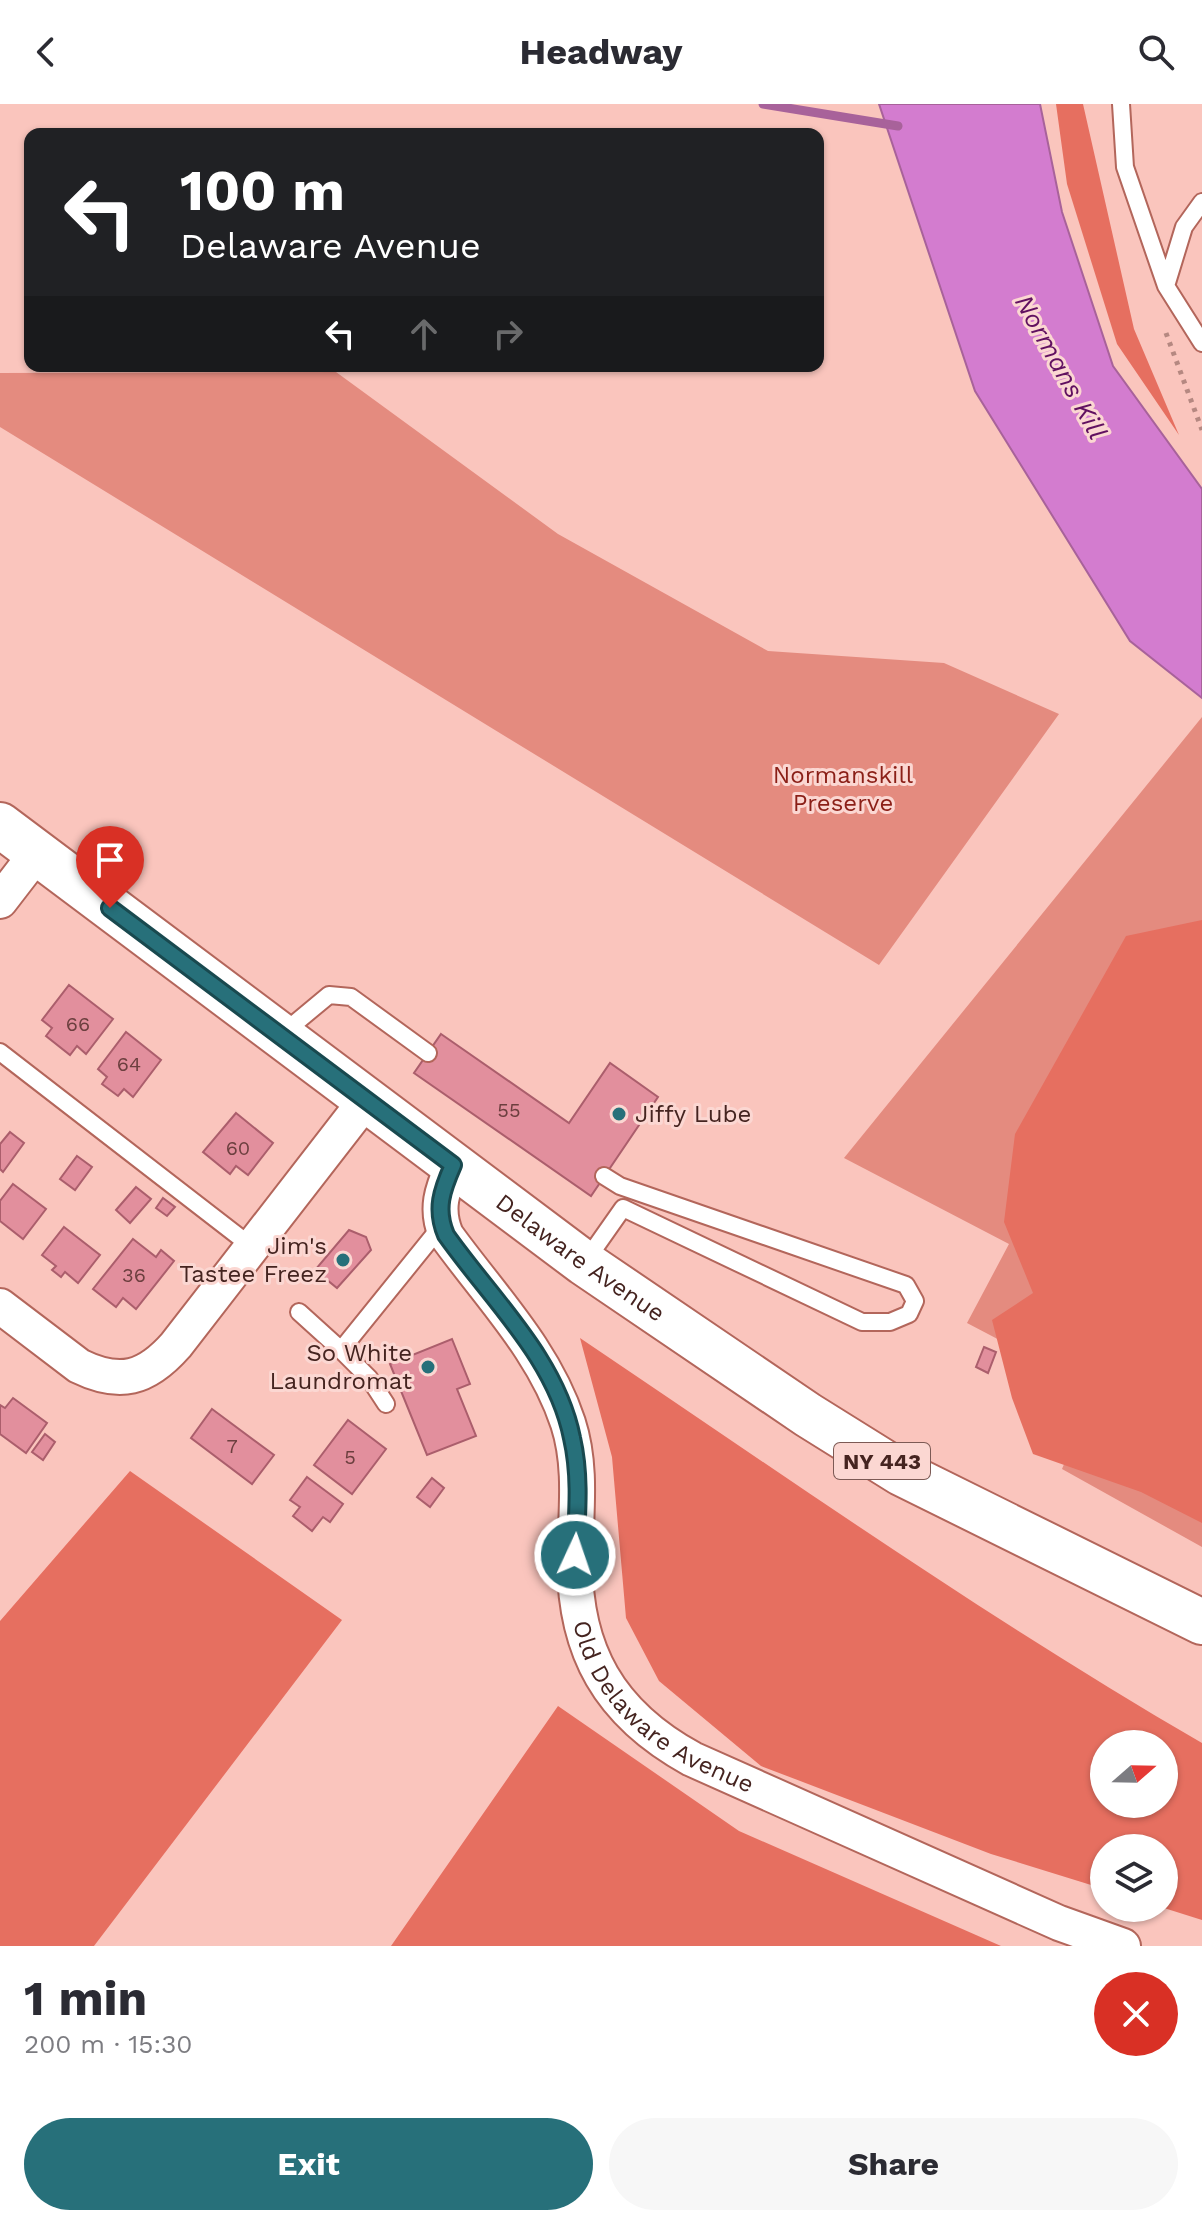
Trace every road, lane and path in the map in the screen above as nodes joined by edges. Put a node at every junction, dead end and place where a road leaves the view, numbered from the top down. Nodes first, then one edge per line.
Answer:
1 (1121, 104) edge
2 (1202, 202) edge
3 (1166, 286) junction
4 (1202, 343) edge
5 (0, 825) edge
6 (37, 853) junction
7 (0, 901) edge
8 (280, 1036) junction
9 (0, 1052) edge
10 (428, 1053) dead end
11 (366, 1100) junction
12 (453, 1165) junction
13 (604, 1176) dead end
14 (442, 1225) junction
15 (251, 1246) junction
16 (584, 1263) junction
17 (0, 1306) edge
18 (299, 1312) dead end
19 (341, 1350) junction
20 (386, 1404) dead end
21 (1202, 1622) edge
22 (1123, 1946) edge

1 - 3 lane
2 - 3 lane
3 - 4 lane
5 - 6 main road, Delaware Avenue / NY 443
6 - 7 street
6 - 8 main road, Delaware Avenue / NY 443
8 - 10 lane
8 - 11 main road, Delaware Avenue / NY 443
9 - 15 lane
11 - 12 main road, Delaware Avenue / NY 443
11 - 15 street
12 - 14 street
12 - 16 main road, Delaware Avenue / NY 443
13 - 16 lane
14 - 19 lane
14 - 22 street, Old Delaware Avenue
15 - 17 street
16 - 21 main road, Delaware Avenue / NY 443
18 - 19 lane
19 - 20 lane

